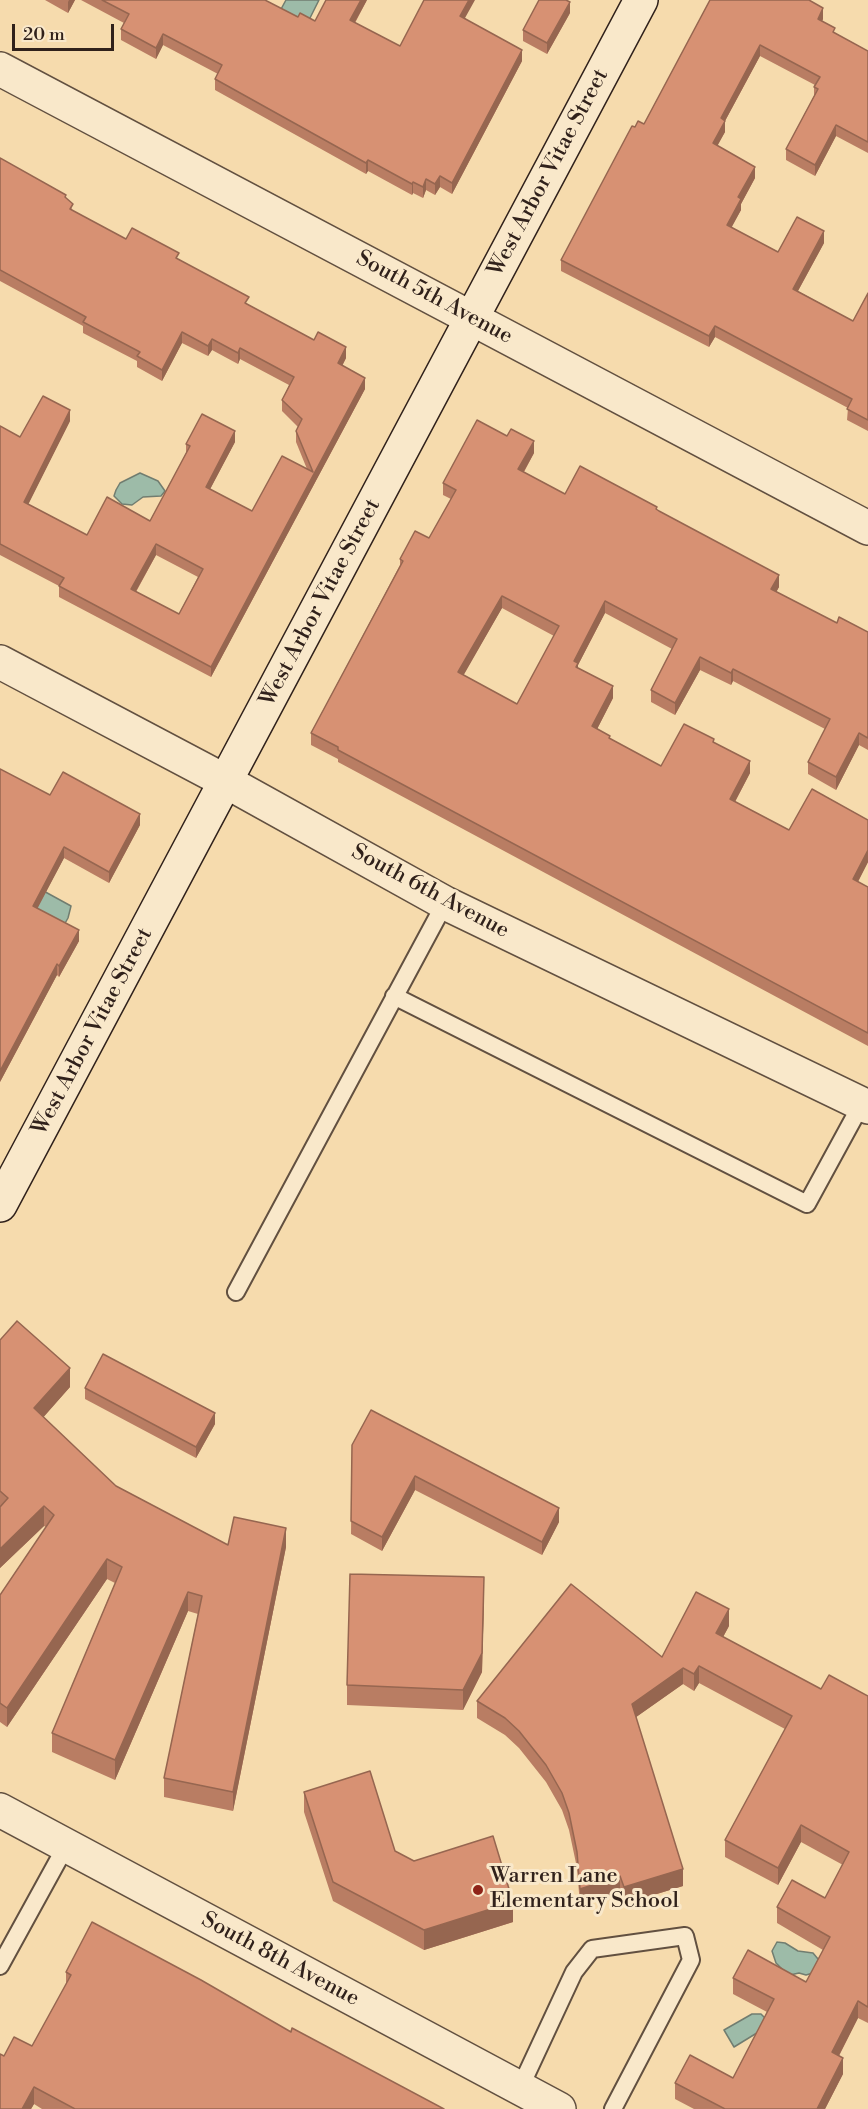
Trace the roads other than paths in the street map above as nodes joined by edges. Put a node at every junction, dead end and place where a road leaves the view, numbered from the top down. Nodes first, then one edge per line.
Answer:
1 (641, 0) edge
2 (0, 69) edge
3 (472, 318) junction
4 (868, 528) edge
5 (0, 662) edge
6 (226, 782) junction
7 (445, 903) junction
8 (394, 996) junction
9 (865, 1105) edge
10 (0, 1204) edge
11 (236, 1292) dead end
12 (0, 1810) edge
13 (66, 1846) junction
14 (0, 1966) edge
15 (520, 2088) junction
16 (559, 2109) edge
17 (613, 2109) edge

1 - 3 street, West Arbor Vitae Street
2 - 3 street, South 5th Avenue
3 - 4 street, South 5th Avenue
3 - 6 street, West Arbor Vitae Street
5 - 6 street, South 6th Avenue
6 - 7 street, South 6th Avenue
6 - 10 street, West Arbor Vitae Street
7 - 8 lane
7 - 9 street, South 6th Avenue
8 - 9 lane
8 - 11 lane
12 - 13 street, South 8th Avenue
13 - 14 lane
13 - 15 street, South 8th Avenue
15 - 16 street, South 8th Avenue
15 - 17 lane

